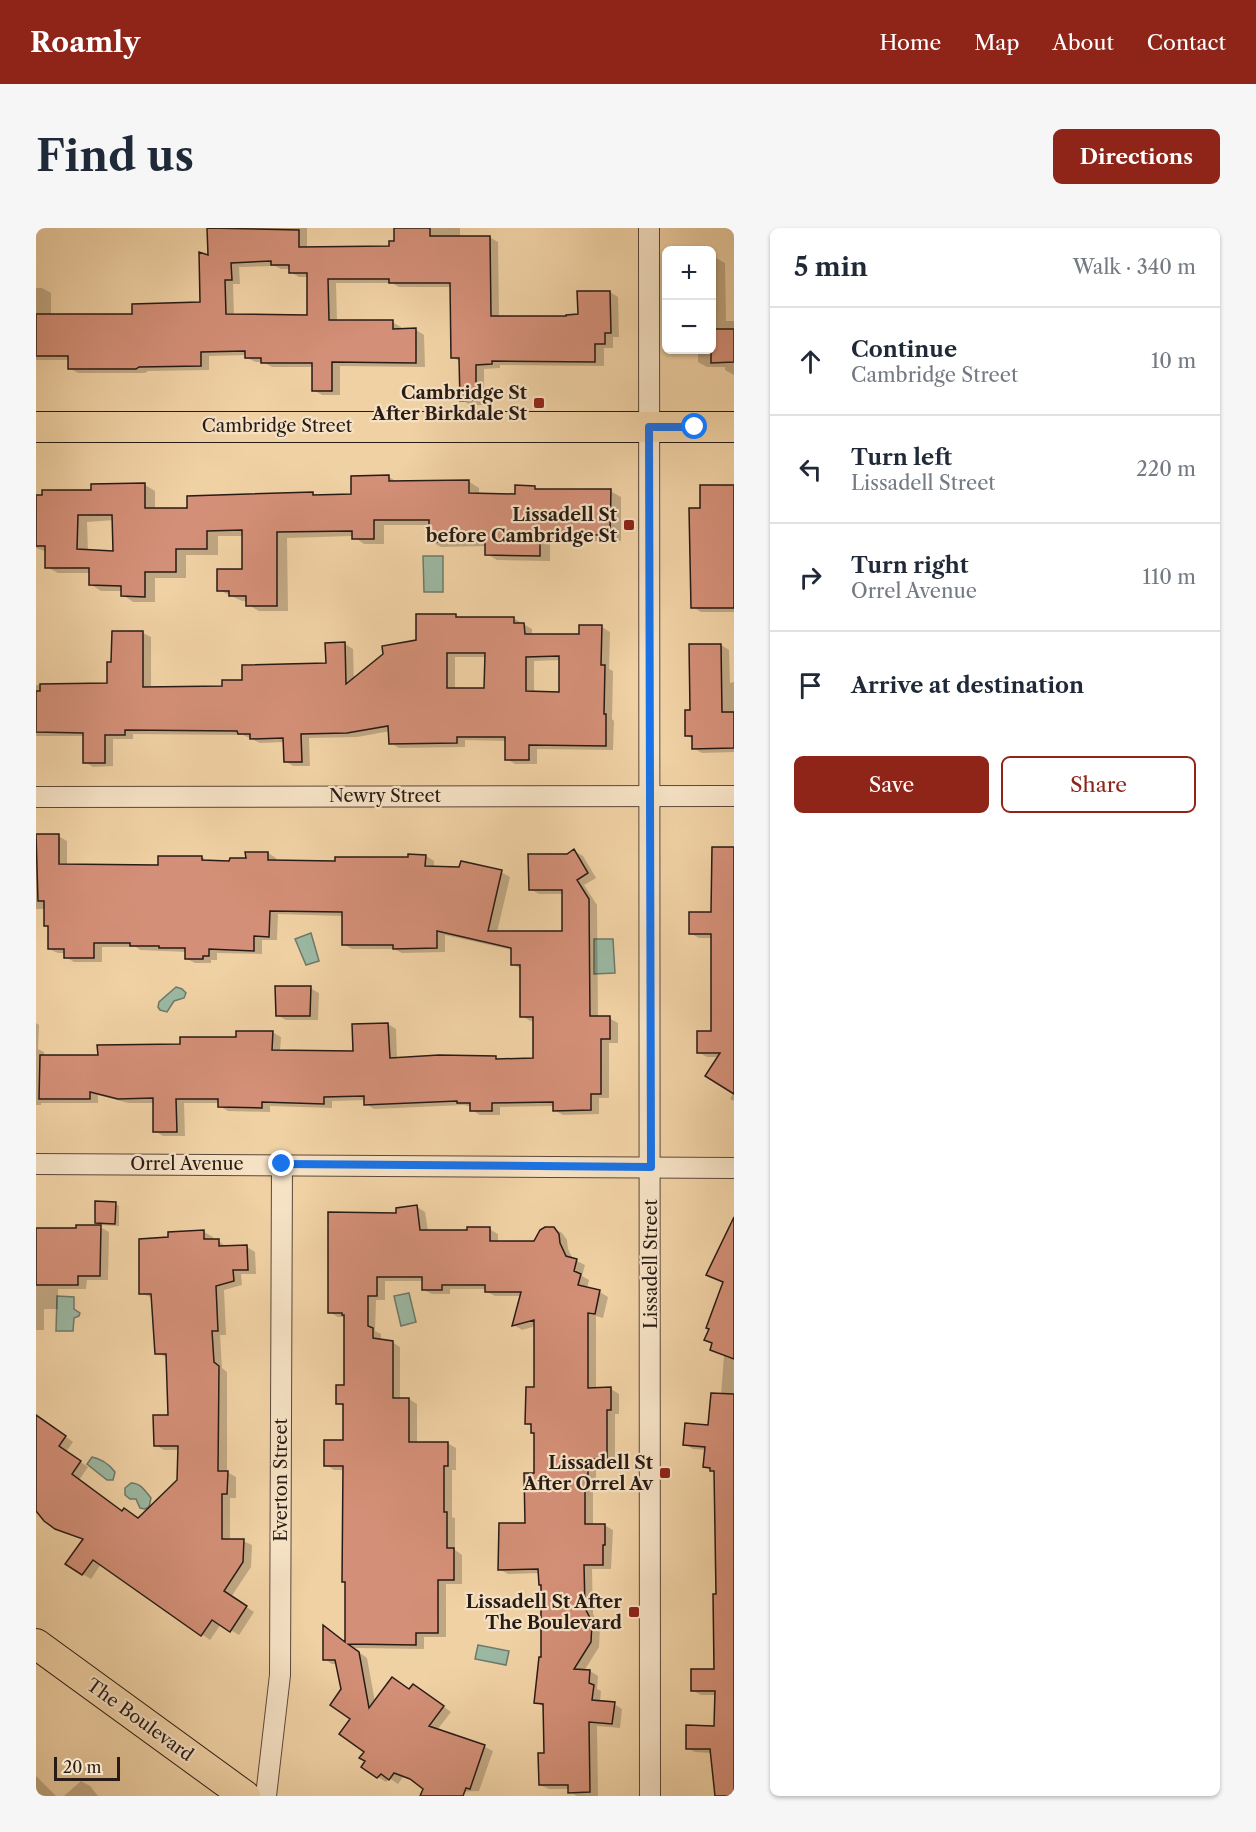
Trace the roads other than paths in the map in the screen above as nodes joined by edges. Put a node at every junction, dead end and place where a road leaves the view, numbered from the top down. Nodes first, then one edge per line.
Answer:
1 (649, 228) edge
2 (36, 427) edge
3 (649, 427) junction
4 (734, 427) edge
5 (650, 795) junction
6 (734, 796) edge
7 (36, 797) edge
8 (36, 1164) edge
9 (282, 1164) junction
10 (651, 1167) junction
11 (734, 1168) edge
12 (36, 1644) edge
13 (245, 1796) edge
14 (266, 1796) edge
15 (650, 1796) edge

1 - 3 street, Lissadell Street
2 - 3 main road, Cambridge Street
3 - 4 main road, Cambridge Street
3 - 5 street, Lissadell Street
5 - 6 street, Newry Street
5 - 7 street, Newry Street
5 - 10 street, Lissadell Street
8 - 9 street, Orrel Avenue
9 - 10 street, Orrel Avenue
9 - 14 street, Everton Street
10 - 11 street, Orrel Avenue
10 - 15 street, Lissadell Street
12 - 13 main road, The Boulevard

